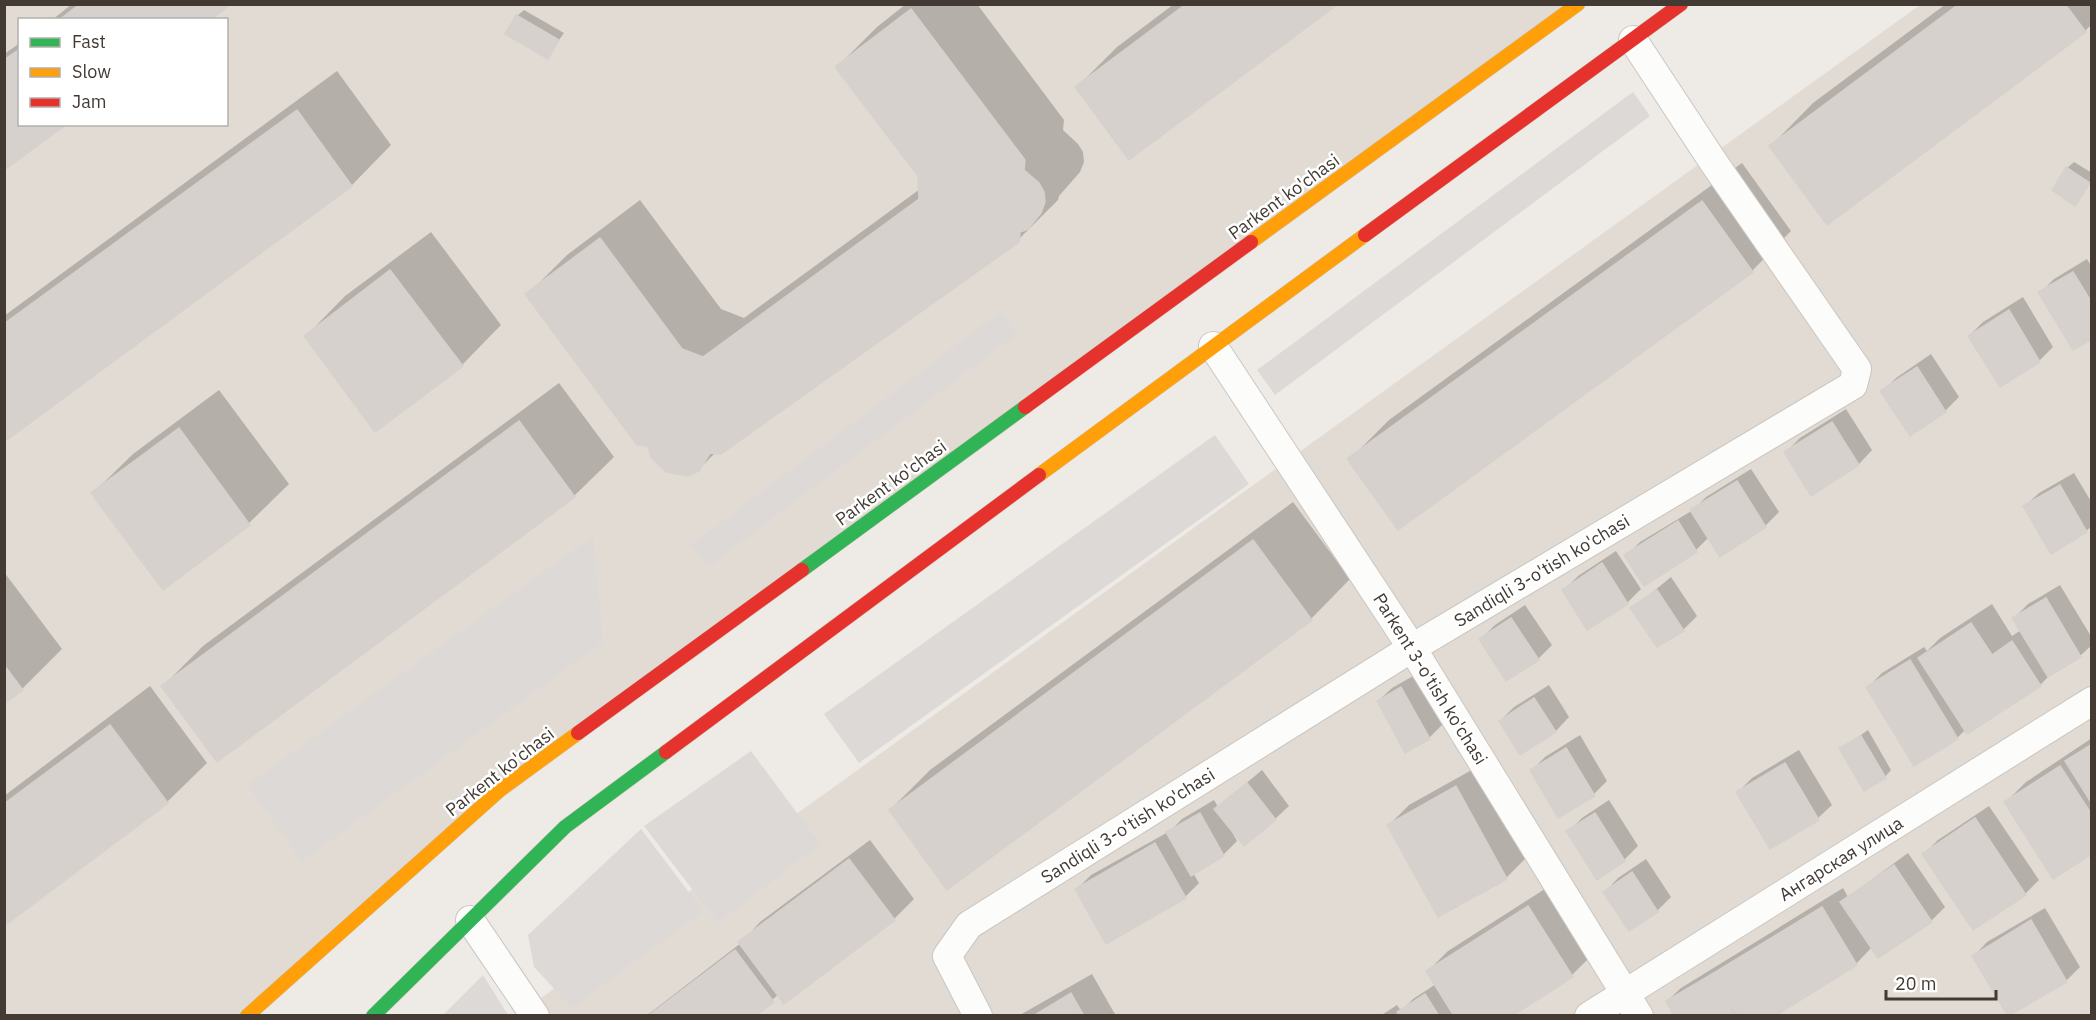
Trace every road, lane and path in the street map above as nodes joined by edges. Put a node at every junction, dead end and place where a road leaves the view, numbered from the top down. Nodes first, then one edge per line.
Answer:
1 (1578, 4) edge
2 (1681, 4) edge
3 (1633, 40) junction
4 (1213, 346) junction
5 (1412, 648) junction
6 (2091, 701) edge
7 (470, 920) junction
8 (1632, 1005) edge
9 (247, 1016) edge
10 (373, 1016) edge
11 (534, 1016) edge
12 (978, 1016) edge
13 (1589, 1016) edge

1 - 9 main road, Parkent ko'chasi
2 - 3 main road
3 - 4 main road
3 - 5 street, Sandiqli 3-o'tish ko'chasi
4 - 5 street, Parkent 3-o'tish ko'chasi
4 - 7 main road
5 - 8 street, Parkent 3-o'tish ko'chasi
5 - 12 street, Sandiqli 3-o'tish ko'chasi
6 - 8 street, Ангарская улица
7 - 10 main road
7 - 11 street
8 - 13 street, Ангарская улица

